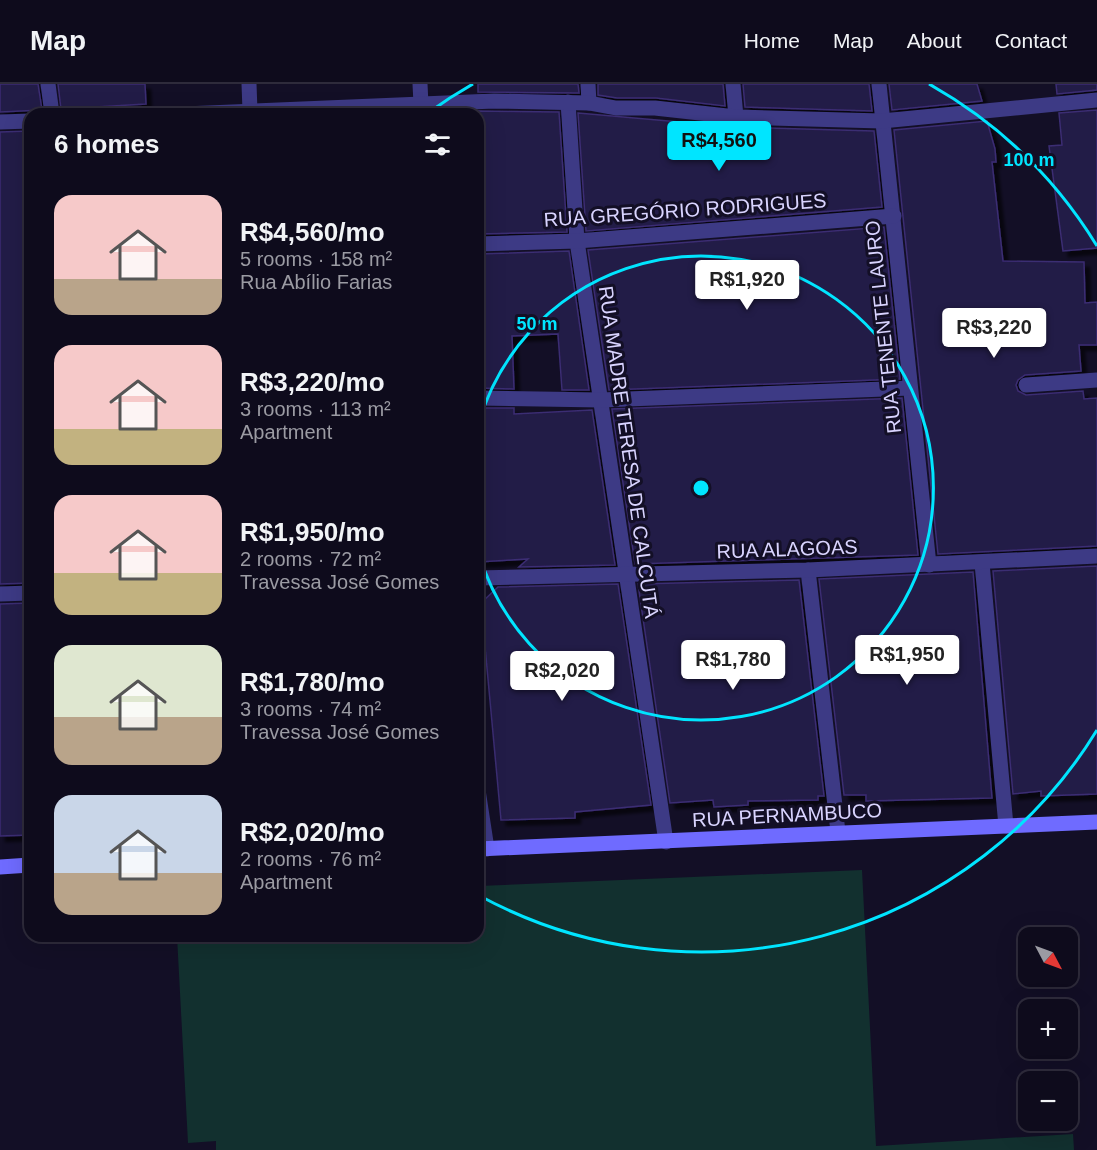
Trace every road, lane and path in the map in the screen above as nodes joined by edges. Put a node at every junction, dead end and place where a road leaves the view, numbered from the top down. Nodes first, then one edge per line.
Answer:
1 (48, 84) edge
2 (249, 84) edge
3 (420, 84) edge
4 (588, 84) edge
5 (733, 84) edge
6 (879, 84) edge
7 (1097, 100) edge
8 (568, 102) junction
9 (589, 102) junction
10 (421, 104) junction
11 (51, 108) edge
12 (250, 108) edge
13 (323, 108) edge
14 (736, 117) junction
15 (24, 121) edge
16 (882, 121) junction
17 (0, 122) edge
18 (894, 216) junction
19 (577, 241) junction
20 (484, 244) edge
21 (1097, 380) edge
22 (1026, 385) dead end
23 (910, 388) junction
24 (484, 398) edge
25 (601, 400) junction
26 (1097, 556) edge
27 (982, 563) junction
28 (929, 565) junction
29 (808, 570) junction
30 (626, 574) junction
31 (484, 578) edge
32 (24, 593) edge
33 (0, 594) edge
34 (1097, 822) edge
35 (1006, 826) junction
36 (838, 832) junction
37 (666, 842) junction
38 (484, 849) edge
39 (24, 865) edge
40 (0, 867) edge

1 - 11 street
2 - 12 street
3 - 10 street
4 - 9 street
5 - 14 street
6 - 16 street, RUA TENENTE LAURO
7 - 16 street
8 - 9 street
8 - 10 street
8 - 19 street, RUA MADRE TERESA DE CALCUTÁ
9 - 14 street
10 - 13 street
14 - 16 street
15 - 17 street
16 - 18 street, RUA TENENTE LAURO
18 - 19 street, RUA GREGÓRIO RODRIGUES
18 - 23 street, RUA TENENTE LAURO
19 - 20 street, RUA GREGÓRIO RODRIGUES
19 - 25 street, RUA MADRE TERESA DE CALCUTÁ
21 - 22 street
23 - 25 street
23 - 28 street, RUA TENENTE LAURO
24 - 25 street
25 - 30 street, RUA MADRE TERESA DE CALCUTÁ
26 - 27 street, RUA ALAGOAS
27 - 28 street, RUA ALAGOAS
27 - 35 street
28 - 29 street, RUA ALAGOAS
29 - 30 street, RUA ALAGOAS
29 - 36 street
30 - 31 street, RUA ALAGOAS
30 - 37 street, RUA MADRE TERESA DE CALCUTÁ
32 - 33 street
34 - 35 street, RUA PERNAMBUCO
35 - 36 street, RUA PERNAMBUCO
36 - 37 street, RUA PERNAMBUCO
37 - 38 street, RUA PERNAMBUCO
39 - 40 street

